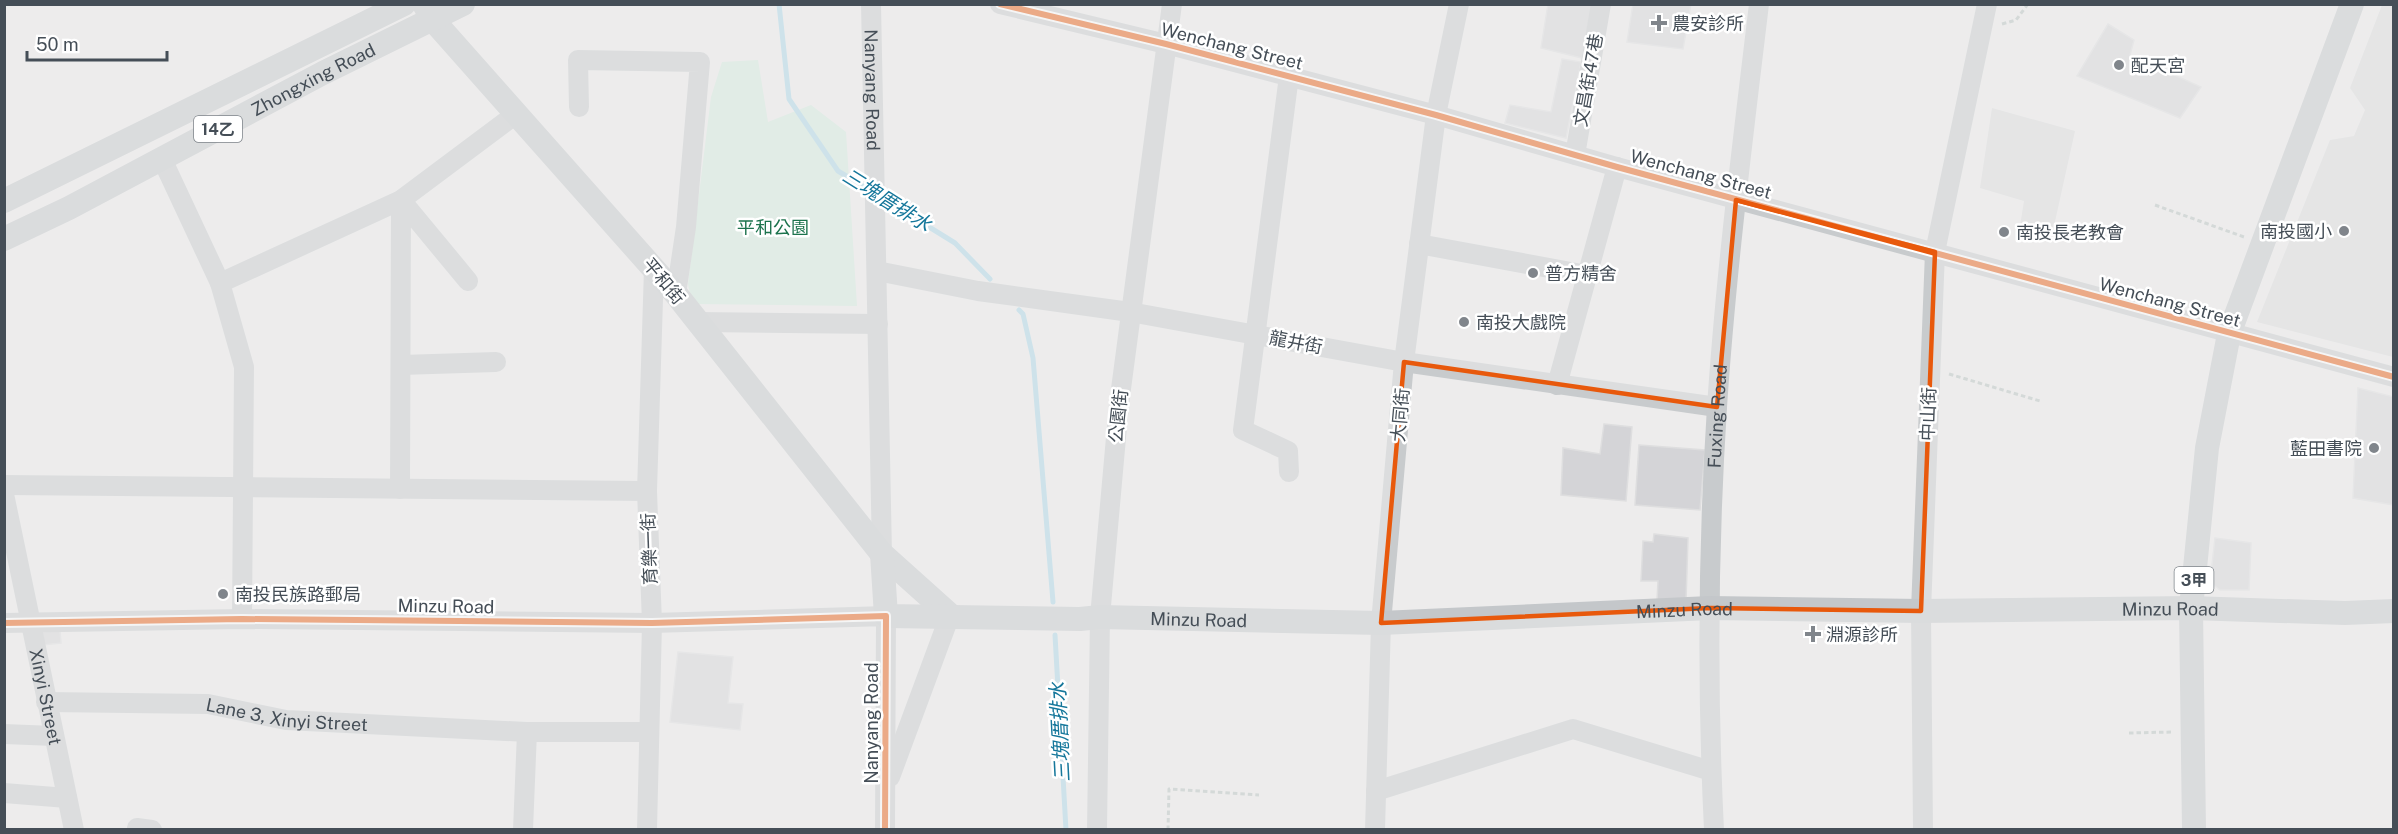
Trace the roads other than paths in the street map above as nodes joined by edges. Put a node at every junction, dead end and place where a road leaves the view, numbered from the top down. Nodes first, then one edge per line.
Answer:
1 (404, 4) edge
2 (463, 4) edge
3 (871, 4) edge
4 (1000, 4) edge
5 (1172, 4) edge
6 (1459, 4) edge
7 (1600, 4) edge
8 (1759, 4) edge
9 (1987, 4) edge
10 (2352, 4) edge
11 (429, 12) edge
12 (1166, 44) junction
13 (1288, 76) junction
14 (579, 107) dead end
15 (516, 114) junction
16 (1436, 115) junction
17 (1575, 155) junction
18 (162, 159) junction
19 (1617, 167) junction
20 (401, 200) junction
21 (1736, 200) junction
22 (4, 201) edge
23 (4, 239) edge
24 (1419, 244) junction
25 (1935, 252) junction
26 (654, 268) junction
27 (877, 271) junction
28 (1587, 275) junction
29 (468, 281) dead end
30 (219, 283) junction
31 (676, 294) junction
32 (1130, 312) junction
33 (698, 322) junction
34 (878, 324) junction
35 (1254, 334) junction
36 (2229, 334) junction
37 (496, 362) dead end
38 (1404, 363) junction
39 (400, 365) junction
40 (2394, 377) edge
41 (1557, 385) junction
42 (1717, 407) junction
43 (1289, 471) dead end
44 (4, 486) edge
45 (244, 487) junction
46 (400, 489) junction
47 (647, 491) junction
48 (4, 494) edge
49 (882, 554) junction
50 (1710, 608) junction
51 (2191, 608) junction
52 (1921, 611) junction
53 (2394, 611) edge
54 (950, 615) junction
55 (886, 616) junction
56 (1100, 617) junction
57 (242, 619) junction
58 (31, 622) junction
59 (1381, 622) junction
60 (4, 623) edge
61 (652, 623) junction
62 (46, 702) junction
63 (527, 732) junction
64 (650, 732) junction
65 (4, 734) edge
66 (54, 736) junction
67 (1712, 771) junction
68 (885, 791) junction
69 (1376, 791) junction
70 (4, 793) edge
71 (67, 798) junction
72 (74, 830) edge
73 (523, 830) edge
74 (647, 830) edge
75 (885, 830) edge
76 (1097, 830) edge
77 (1375, 830) edge
78 (1714, 830) edge
79 (1923, 830) edge
80 (2194, 830) edge

1 - 22 main road, Zhongxing Road / 14乙
2 - 11 main road, Zhongxing Road / 14乙
3 - 27 street, Nanyang Road
4 - 12 street, Wenchang Street
5 - 12 street, 公園街
6 - 16 street, 大同街
7 - 17 street, 文昌街47巷
8 - 21 street, Fuxing Road
9 - 25 street, 中山街
10 - 36 main road, 3甲
11 - 15 main road, 平和街
11 - 18 main road, Zhongxing Road / 14乙
12 - 13 street, Wenchang Street
12 - 32 street, 公園街
13 - 16 street, Wenchang Street
13 - 35 street
14 - 31 street
15 - 20 street
15 - 26 main road, 平和街
16 - 17 street, Wenchang Street
16 - 24 street, 大同街
17 - 19 street, Wenchang Street
18 - 23 main road, Zhongxing Road / 14乙
18 - 30 street
19 - 21 street, Wenchang Street
19 - 28 street
20 - 29 street
20 - 30 street
20 - 39 street
21 - 25 street, Wenchang Street
21 - 42 street, Fuxing Road
24 - 28 street
24 - 38 street, 大同街
25 - 36 street, Wenchang Street
25 - 52 street, 中山街
26 - 31 main road, 平和街
26 - 47 street, 育樂一街
27 - 32 street, 龍井街
27 - 34 street, Nanyang Road
28 - 41 street
30 - 45 street
31 - 33 main road, 平和街
32 - 35 street, 龍井街
32 - 56 street, 公園街
33 - 34 street
33 - 49 main road, 平和街
34 - 49 street, Nanyang Road
35 - 38 street, 龍井街
35 - 43 street
36 - 40 street, Wenchang Street
36 - 51 main road, 3甲
37 - 39 street
38 - 41 street, 龍井街
38 - 59 street, 大同街
39 - 46 street
41 - 42 street, 龍井街
42 - 50 street, Fuxing Road
44 - 45 street
45 - 46 street
45 - 57 street
46 - 47 street
47 - 61 street, 育樂一街
48 - 58 street, Xinyi Street
49 - 54 main road, 平和街
49 - 55 main road, Nanyang Road
50 - 52 main road, Minzu Road
50 - 59 main road, Minzu Road
50 - 67 street, Fuxing Road
51 - 52 main road, Minzu Road
51 - 53 main road, Minzu Road
51 - 80 main road, 3甲
52 - 79 street, 中山街
54 - 55 main road, Minzu Road
54 - 56 main road, Minzu Road
54 - 68 street
55 - 61 street, Minzu Road
55 - 68 street, Nanyang Road
56 - 59 main road, Minzu Road
56 - 76 street, 公園街
57 - 58 street, Minzu Road
57 - 61 street, Minzu Road
58 - 60 street, Minzu Road
58 - 62 street, Xinyi Street
59 - 69 street, 大同街
61 - 64 street, 育樂一街
62 - 63 street, Lane 3, Xinyi Street
62 - 66 street, Xinyi Street
63 - 64 street, Lane 3, Xinyi Street
63 - 73 street
64 - 74 street, 育樂一街
65 - 66 street
66 - 71 street, Xinyi Street
67 - 69 street
67 - 78 street, Fuxing Road
68 - 75 street, Nanyang Road
69 - 77 street, 大同街
70 - 71 street
71 - 72 street, Xinyi Street

